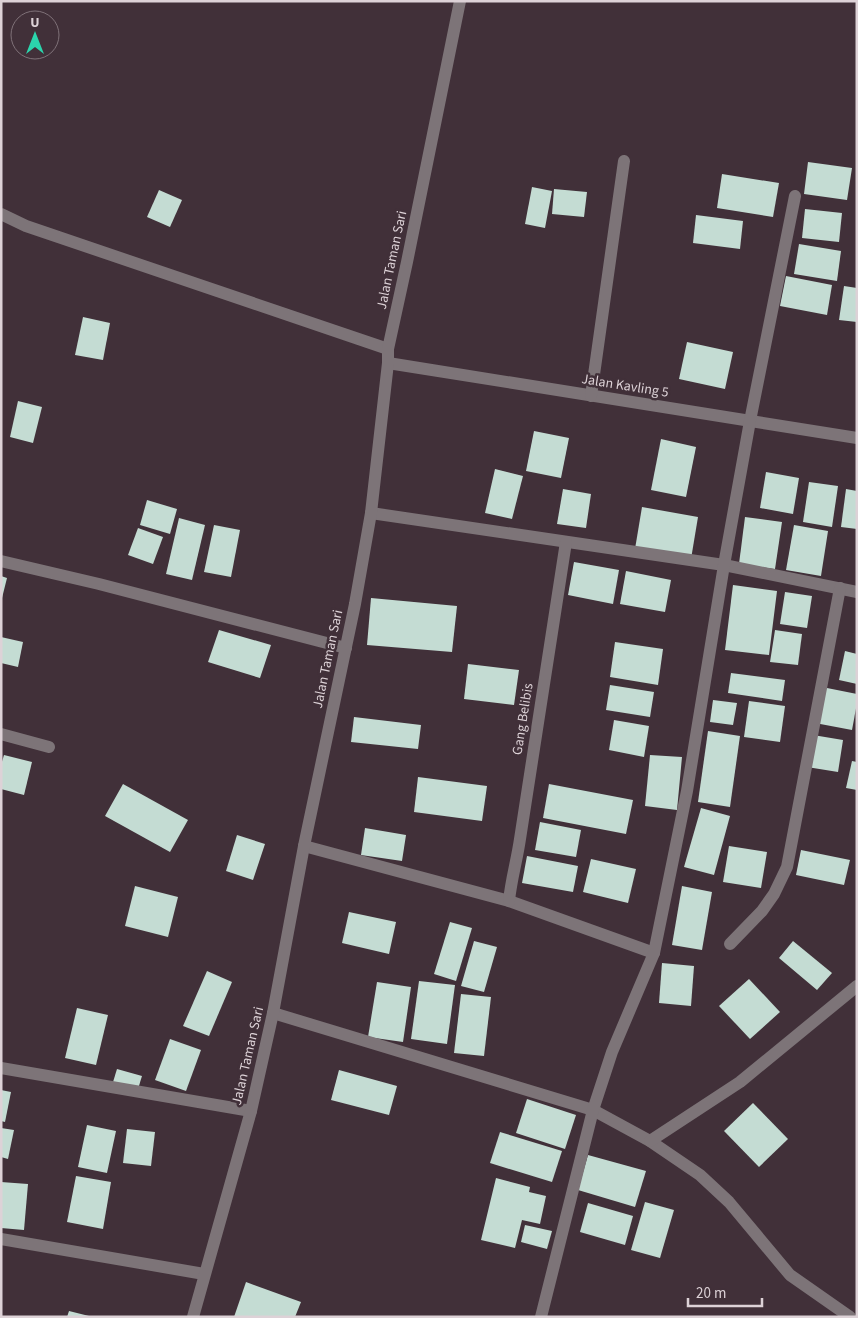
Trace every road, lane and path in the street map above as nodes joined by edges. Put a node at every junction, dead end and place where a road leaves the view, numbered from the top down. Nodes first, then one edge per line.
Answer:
1 (460, 1) edge
2 (624, 161) dead end
3 (795, 196) dead end
4 (1, 214) edge
5 (388, 349) junction
6 (388, 363) junction
7 (591, 396) junction
8 (750, 421) junction
9 (857, 438) edge
10 (371, 513) junction
11 (566, 542) junction
12 (1, 561) edge
13 (724, 565) junction
14 (840, 588) junction
15 (857, 592) edge
16 (346, 648) junction
17 (1, 734) edge
18 (49, 747) dead end
19 (304, 846) junction
20 (509, 901) junction
21 (730, 944) dead end
22 (654, 953) junction
23 (857, 986) edge
24 (273, 1013) junction
25 (1, 1068) edge
26 (594, 1110) junction
27 (251, 1111) junction
28 (650, 1141) junction
29 (1, 1239) edge
30 (204, 1274) junction
31 (193, 1317) edge
32 (540, 1317) edge
33 (850, 1317) edge

1 - 5 street, Jalan Taman Sari
2 - 7 street
3 - 8 street
4 - 5 street
5 - 6 street, Jalan Taman Sari
6 - 7 street, Jalan Kavling 5
6 - 10 street, Jalan Taman Sari
7 - 8 street, Jalan Kavling 5
8 - 9 street, Jalan Kavling 5
8 - 13 street
10 - 11 street
10 - 16 street, Jalan Taman Sari
11 - 13 street
11 - 20 street, Gang Belibis
12 - 16 street
13 - 14 street
13 - 22 street
14 - 15 street
14 - 21 street
16 - 19 street, Jalan Taman Sari
17 - 18 street
19 - 20 street
19 - 24 street, Jalan Taman Sari
20 - 22 street
22 - 26 street
23 - 28 street
24 - 26 street
24 - 27 street, Jalan Taman Sari
25 - 27 street
26 - 28 street
26 - 32 street
27 - 30 street, Jalan Taman Sari
28 - 33 street
29 - 30 street
30 - 31 street, Jalan Taman Sari

